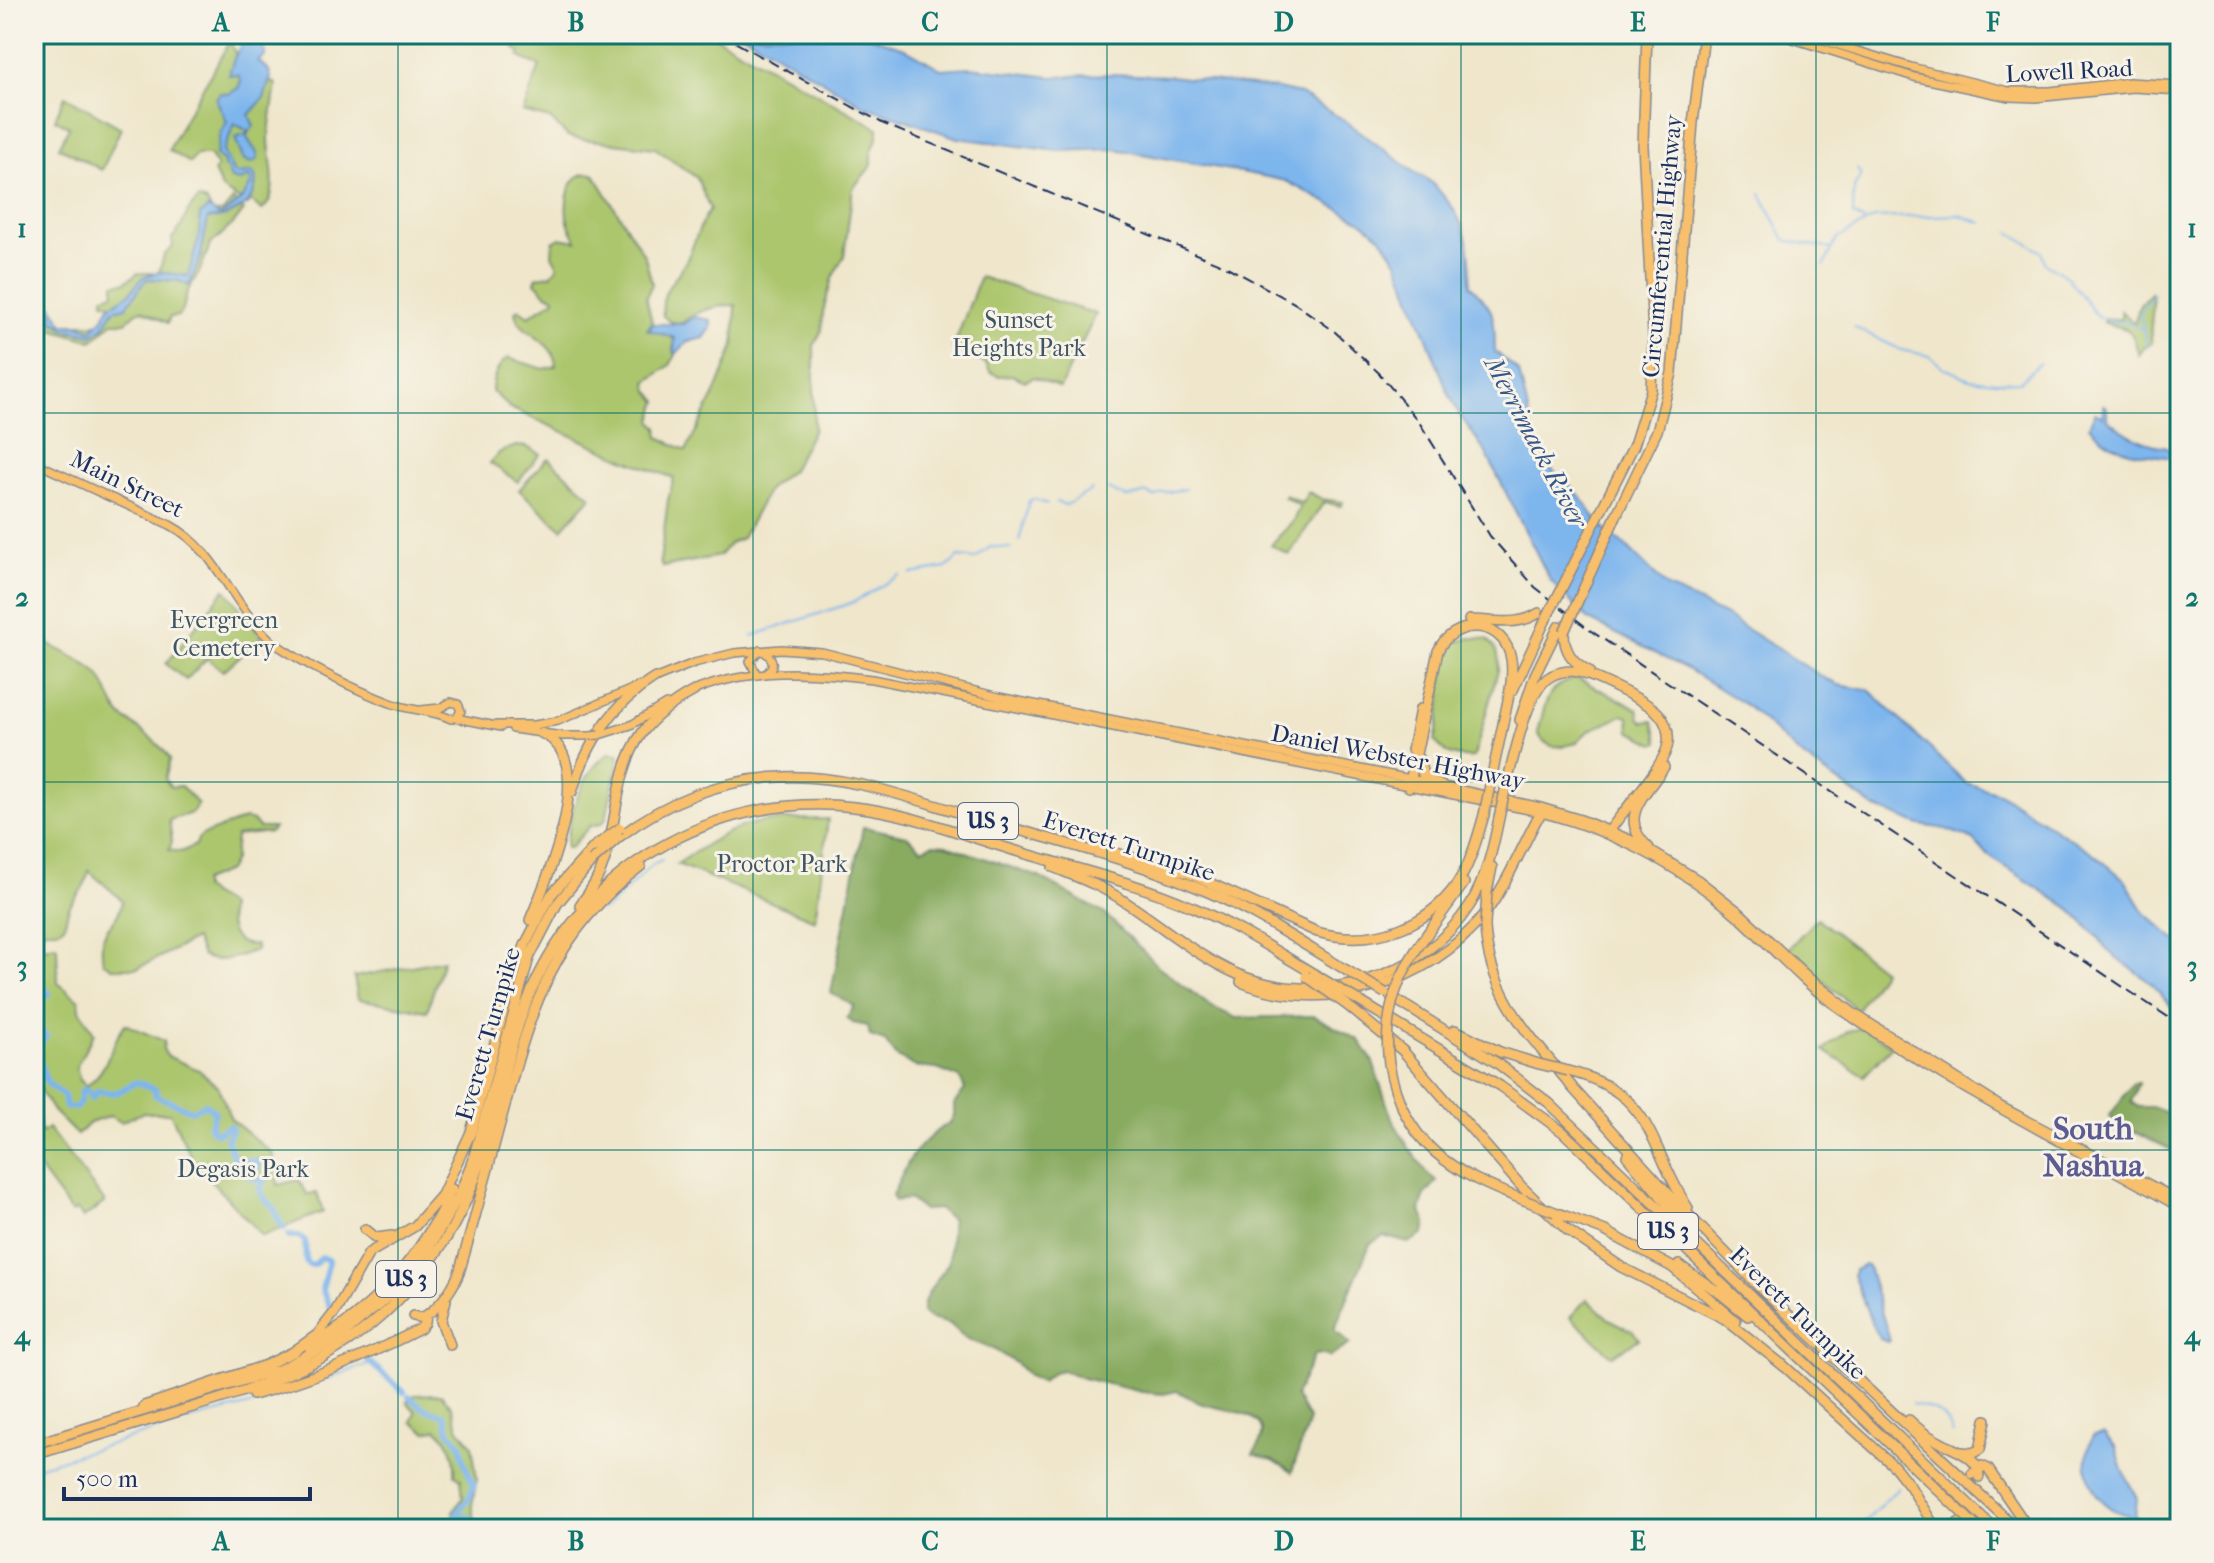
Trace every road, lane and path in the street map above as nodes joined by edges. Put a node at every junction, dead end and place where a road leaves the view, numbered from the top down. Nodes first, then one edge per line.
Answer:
1 (1645, 34) edge
2 (1704, 34) edge
3 (1713, 34) edge
4 (1777, 34) edge
5 (1801, 34) edge
6 (1699, 75) junction
7 (2180, 85) edge
8 (2180, 91) edge
9 (34, 462) edge
10 (1542, 617) junction
11 (1561, 629) junction
12 (760, 650) junction
13 (761, 675) junction
14 (655, 678) junction
15 (694, 691) junction
16 (445, 706) junction
17 (421, 710) junction
18 (458, 714) junction
19 (445, 716) junction
20 (1423, 725) junction
21 (516, 727) junction
22 (1502, 729) junction
23 (541, 733) junction
24 (1665, 765) junction
25 (1407, 783) junction
26 (1506, 786) junction
27 (1443, 787) junction
28 (754, 810) junction
29 (1542, 813) junction
30 (1484, 815) junction
31 (565, 817) junction
32 (1499, 818) junction
33 (988, 821) junction
34 (620, 832) junction
35 (1611, 832) junction
36 (1649, 848) junction
37 (1020, 852) junction
38 (1163, 928) junction
39 (544, 964) junction
40 (1310, 975) junction
41 (1385, 993) junction
42 (499, 1028) junction
43 (1570, 1085) junction
44 (471, 1132) junction
45 (2180, 1200) edge
46 (2180, 1208) edge
47 (420, 1222) junction
48 (365, 1229) dead end
49 (1605, 1231) junction
50 (1713, 1239) junction
51 (456, 1280) junction
52 (1743, 1288) junction
53 (413, 1316) dead end
54 (426, 1316) junction
55 (450, 1345) dead end
56 (1827, 1351) junction
57 (262, 1367) junction
58 (1785, 1367) junction
59 (1826, 1382) junction
60 (179, 1411) junction
61 (1986, 1420) dead end
62 (34, 1443) edge
63 (1957, 1450) junction
64 (34, 1455) edge
65 (1975, 1526) edge
66 (1934, 1529) edge
67 (1995, 1529) edge
68 (2017, 1529) edge
69 (2029, 1529) edge

1 - 10 highway, Circumferential Highway, bridge
2 - 6 highway
3 - 6 highway
4 - 8 main road, Lowell Road
5 - 7 main road, Lowell Road
6 - 11 highway, Circumferential Highway, bridge
9 - 17 main road, Main Street
10 - 22 highway
10 - 25 highway
11 - 24 highway
11 - 26 highway, Circumferential Highway
12 - 13 main road
12 - 13 main road
12 - 14 main road, Daniel Webster Highway
12 - 25 main road, Daniel Webster Highway
13 - 15 main road, Daniel Webster Highway
13 - 25 main road, Daniel Webster Highway
14 - 21 main road, Daniel Webster Highway
14 - 31 highway
15 - 23 main road, Daniel Webster Highway
15 - 39 highway
16 - 17 main road, Main Street
16 - 18 main road
16 - 19 main road
17 - 19 main road, Main Street
18 - 19 main road, Main Street
18 - 21 main road
20 - 22 highway
20 - 25 highway
20 - 27 highway
21 - 23 main road, Daniel Webster Highway
22 - 30 highway, bridge
23 - 31 highway
24 - 35 highway
24 - 36 highway
25 - 27 main road, Daniel Webster Highway
25 - 29 main road, Daniel Webster Highway
26 - 32 highway, Circumferential Highway, bridge
26 - 35 highway
27 - 35 main road, Daniel Webster Highway
28 - 37 highway, Everett Turnpike / US 3
28 - 39 highway, Everett Turnpike / US 3
28 - 51 highway
29 - 35 main road, Daniel Webster Highway
29 - 38 highway
30 - 33 highway
30 - 49 highway, bridge
31 - 42 highway
32 - 38 highway
32 - 43 highway, bridge
33 - 34 highway, Everett Turnpike / US 3
33 - 41 highway, Everett Turnpike / US 3, bridge
34 - 42 highway, bridge
34 - 62 highway, Everett Turnpike / US 3, bridge
35 - 36 main road, Daniel Webster Highway
35 - 46 main road, Daniel Webster Highway
36 - 45 main road, Daniel Webster Highway
37 - 38 highway
37 - 40 highway, Everett Turnpike / US 3
39 - 60 highway, Everett Turnpike / US 3
40 - 58 highway, bridge
40 - 59 highway, Everett Turnpike / US 3, bridge
41 - 50 highway, bridge
41 - 52 highway, Everett Turnpike / US 3
42 - 44 highway
43 - 50 highway
43 - 52 highway
44 - 47 highway
44 - 57 highway
47 - 48 highway
47 - 57 highway
49 - 58 highway
49 - 59 highway
50 - 56 highway
51 - 54 highway
51 - 55 highway
52 - 67 highway, Everett Turnpike / US 3
53 - 54 highway
54 - 60 highway
56 - 63 highway
56 - 68 highway
57 - 62 highway
58 - 66 highway
59 - 65 highway, Everett Turnpike / US 3
60 - 64 highway, Everett Turnpike / US 3
61 - 63 highway
63 - 69 highway

